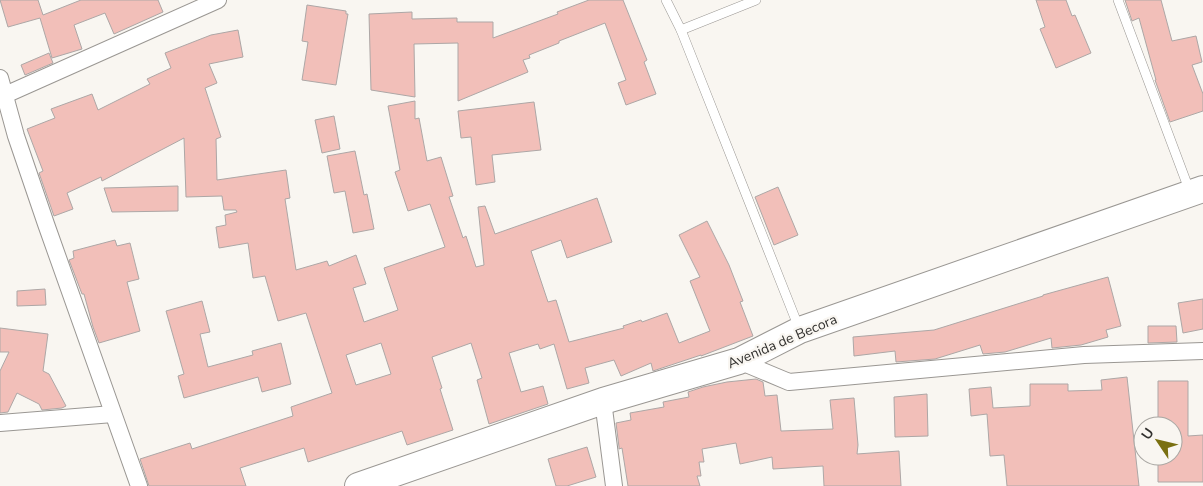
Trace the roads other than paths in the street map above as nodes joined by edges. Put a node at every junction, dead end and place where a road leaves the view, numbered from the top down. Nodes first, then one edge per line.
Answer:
1 (218, 0) edge
2 (666, 0) edge
3 (756, 0) edge
4 (1118, 0) edge
5 (680, 30) junction
6 (0, 78) edge
7 (5, 95) junction
8 (1197, 191) edge
9 (800, 330) junction
10 (1203, 351) edge
11 (739, 361) junction
12 (602, 402) junction
13 (113, 414) junction
14 (0, 423) edge
15 (139, 486) edge
16 (358, 486) edge
17 (614, 486) edge

1 - 7 street
2 - 5 lane
3 - 5 lane
4 - 8 lane
5 - 9 lane
6 - 7 street
7 - 13 street
8 - 9 main road, Avenida de Becora
9 - 11 main road, Avenida de Becora
10 - 11 street
11 - 12 main road, Avenida de Becora
12 - 16 main road, Avenida de Becora
12 - 17 street
13 - 14 street
13 - 15 street

